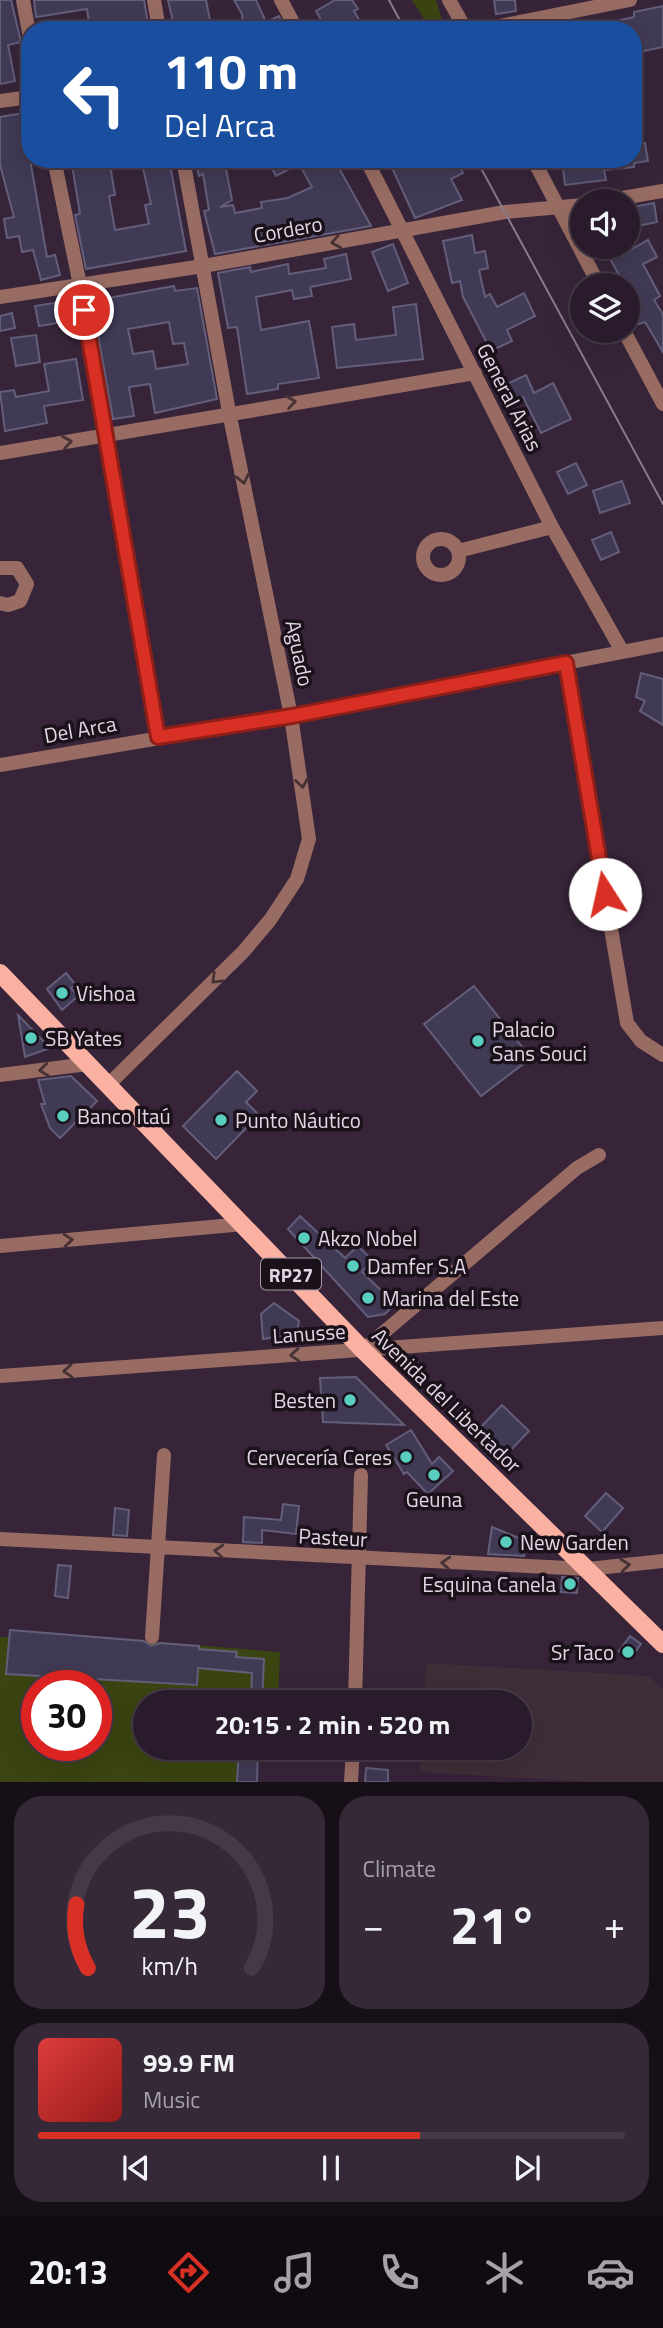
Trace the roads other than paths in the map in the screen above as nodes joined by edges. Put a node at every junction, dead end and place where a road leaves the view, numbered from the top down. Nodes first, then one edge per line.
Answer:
1 (23, 0) edge
2 (154, 0) edge
3 (281, 0) edge
4 (449, 0) edge
5 (630, 0) edge
6 (27, 21) edge
7 (158, 21) edge
8 (292, 21) edge
9 (461, 21) edge
10 (525, 21) edge
11 (21, 98) edge
12 (0, 101) edge
13 (56, 168) edge
14 (185, 168) edge
15 (371, 168) edge
16 (538, 168) edge
17 (663, 191) edge
18 (640, 195) edge
19 (570, 207) edge
20 (559, 209) junction
21 (403, 230) junction
22 (203, 266) junction
23 (593, 273) edge
24 (80, 285) junction
25 (0, 297) edge
26 (630, 343) edge
27 (475, 373) junction
28 (663, 404) edge
29 (229, 412) junction
30 (106, 435) junction
31 (0, 453) edge
32 (552, 527) junction
33 (458, 551) dead end
34 (0, 568) edge
35 (0, 603) edge
36 (663, 644) edge
37 (622, 651) junction
38 (566, 663) junction
39 (292, 716) junction
40 (158, 737) junction
41 (0, 765) edge
42 (0, 974) edge
43 (663, 1055) edge
44 (88, 1065) junction
45 (0, 1075) edge
46 (108, 1085) junction
47 (599, 1156) dead end
48 (244, 1224) junction
49 (0, 1246) edge
50 (663, 1328) edge
51 (363, 1350) junction
52 (0, 1376) edge
53 (164, 1455) dead end
54 (361, 1475) dead end
55 (0, 1539) edge
56 (159, 1548) junction
57 (361, 1559) junction
58 (663, 1561) edge
59 (588, 1569) junction
60 (152, 1637) dead end
61 (663, 1644) edge
62 (356, 1690) edge
63 (352, 1760) edge
64 (351, 1782) edge

1 - 6 street
2 - 7 street
3 - 8 street
4 - 9 street
5 - 10 street
11 - 12 street
13 - 24 street
14 - 22 street, Aguado
15 - 21 street, General Arias
16 - 20 street
17 - 18 street
19 - 20 street, Cordero
20 - 21 street, Cordero
20 - 23 street
21 -> 22 street, Cordero
21 - 27 street, General Arias
22 - 24 street, Cordero
22 - 29 street, Aguado
24 - 25 street, Cordero
24 - 30 street
26 - 28 street
29 -> 27 street
27 - 32 street, General Arias
29 - 30 street
29 -> 39 street, Aguado
31 -> 30 street
30 - 40 street
32 - 33 street
32 - 37 street, General Arias
34 - 35 street
36 - 37 street, Del Arca
37 - 38 street, Del Arca
38 - 39 street, Del Arca
38 - 43 street
39 - 40 street, Del Arca
39 -> 46 street, Aguado
40 - 41 street, Del Arca
42 - 44 main road, Avenida del Libertador / RP27
44 -> 45 street
44 - 46 main road, Avenida del Libertador / RP27
46 - 48 main road, Avenida del Libertador / RP27
47 - 51 street
49 -> 48 street
48 - 51 main road, Avenida del Libertador / RP27
50 - 51 street, Lanusse
51 -> 52 street, Lanusse
51 - 59 main road, Avenida del Libertador / RP27
53 - 56 street
54 - 57 street
55 - 56 street, Pasteur
57 -> 56 street, Pasteur
56 - 60 street
59 -> 57 street, Pasteur
57 - 62 street
59 -> 58 street, Pasteur
59 - 61 main road, Avenida del Libertador / RP27
63 - 64 street

